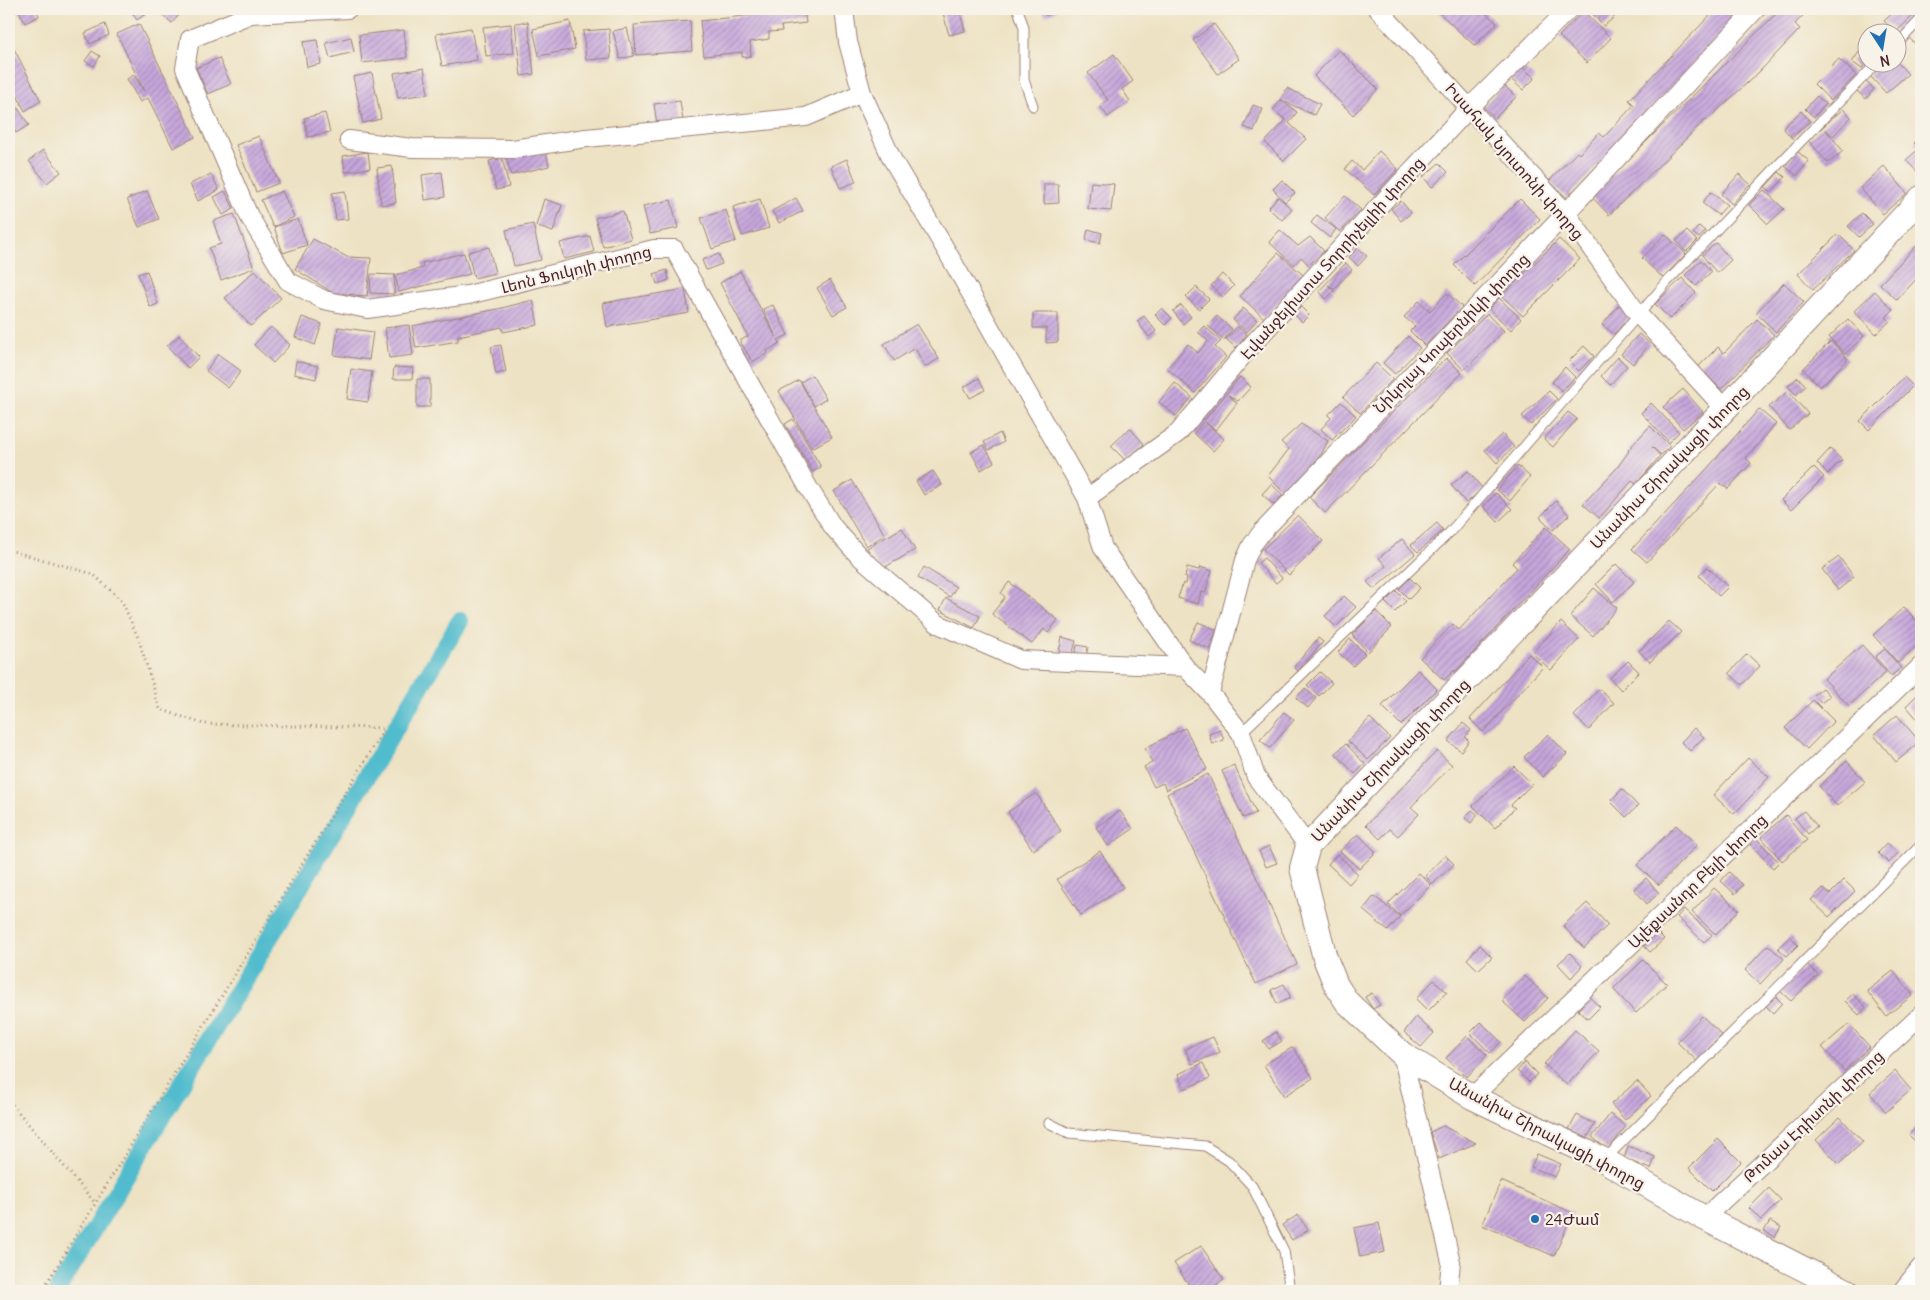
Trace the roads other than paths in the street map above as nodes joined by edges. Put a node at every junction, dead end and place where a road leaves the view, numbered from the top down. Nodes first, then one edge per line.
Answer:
1 (348, 9) edge
2 (844, 9) edge
3 (1018, 9) edge
4 (1378, 9) edge
5 (1569, 9) edge
6 (1756, 9) edge
7 (1921, 19) edge
8 (1908, 33) edge
9 (1868, 72) edge
10 (862, 93) junction
11 (1033, 106) dead end
12 (1470, 107) junction
13 (349, 140) dead end
14 (1921, 198) edge
15 (1566, 213) junction
16 (1638, 314) junction
17 (1725, 409) junction
18 (1087, 498) junction
19 (1921, 666) edge
20 (1185, 667) junction
21 (1210, 693) junction
22 (1241, 733) junction
23 (1921, 845) edge
24 (1308, 846) junction
25 (1921, 1015) edge
26 (1402, 1054) junction
27 (1472, 1097) junction
28 (1049, 1123) dead end
29 (1604, 1160) junction
30 (1704, 1218) junction
31 (1921, 1267) edge
32 (1290, 1291) edge
33 (1448, 1291) edge
34 (1847, 1291) edge
35 (1902, 1291) edge

1 - 20 street, Լեոն Ֆուկոյի փողոց
2 - 10 street
3 - 11 lane
4 - 12 street, Իսահակ Նյուտոնի փողոց
5 - 12 street, Էվանջելիստա Տորրիչելլիի փողոց
6 - 15 street, Նիկոլայ Կոպերնիկի փողոց
7 - 8 lane
9 - 16 lane
10 - 13 street
10 - 18 street
12 - 15 street, Իսահակ Նյուտոնի փողոց
12 - 18 street, Էվանջելիստա Տորրիչելլիի փողոց
14 - 17 main road, Անանիա Շիրակացի փողոց
15 - 16 street, Իսահակ Նյուտոնի փողոց
15 - 21 street, Նիկոլայ Կոպերնիկի փողոց
16 - 17 street, Իսահակ Նյուտոնի փողոց
16 - 22 lane
17 - 24 main road, Անանիա Շիրակացի փողոց
18 - 20 street
19 - 27 street, Ալեքսանդր Բելի փողոց
20 - 21 street
21 - 22 street
22 - 24 street
23 - 29 lane
24 - 26 main road, Անանիա Շիրակացի փողոց
25 - 30 street, Թոմաս Էդիսոնի փողոց
26 - 27 main road, Անանիա Շիրակացի փողոց
26 - 33 street
27 - 29 main road, Անանիա Շիրակացի փողոց
28 - 32 lane
29 - 30 main road, Անանիա Շիրակացի փողոց
30 - 34 main road, Անանիա Շիրակացի փողոց
31 - 35 street

